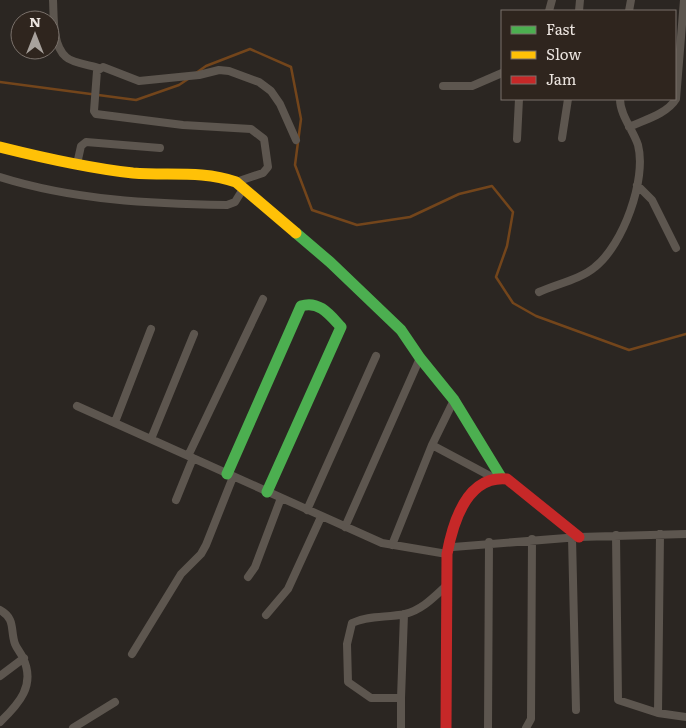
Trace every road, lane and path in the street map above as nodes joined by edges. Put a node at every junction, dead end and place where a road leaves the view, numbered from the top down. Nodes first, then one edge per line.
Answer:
1 (53, 0) edge
2 (684, 0) edge
3 (98, 69) junction
4 (501, 73) edge
5 (443, 86) dead end
6 (676, 99) edge
7 (519, 100) edge
8 (568, 100) edge
9 (620, 100) edge
10 (675, 100) edge
11 (629, 128) junction
12 (562, 138) dead end
13 (516, 139) dead end
14 (296, 140) dead end
15 (0, 147) edge
16 (160, 148) dead end
17 (77, 164) junction
18 (0, 177) edge
19 (637, 185) junction
20 (239, 186) junction
21 (676, 248) dead end
22 (540, 292) dead end
23 (262, 299) dead end
24 (151, 329) dead end
25 (194, 334) dead end
26 (376, 356) dead end
27 (420, 358) junction
28 (454, 400) junction
29 (77, 406) dead end
30 (115, 422) junction
31 (150, 439) junction
32 (432, 445) junction
33 (190, 457) junction
34 (230, 475) junction
35 (497, 477) junction
36 (267, 492) junction
37 (281, 498) junction
38 (176, 500) dead end
39 (308, 510) junction
40 (321, 517) junction
41 (344, 528) junction
42 (660, 534) junction
43 (686, 534) edge
44 (616, 536) junction
45 (575, 537) junction
46 (532, 539) junction
47 (489, 542) junction
48 (392, 545) junction
49 (448, 549) junction
50 (248, 577) dead end
51 (446, 586) junction
52 (0, 610) edge
53 (404, 614) junction
54 (266, 615) dead end
55 (132, 654) dead end
56 (24, 658) junction
57 (0, 676) edge
58 (401, 698) junction
59 (115, 702) dead end
60 (576, 710) dead end
61 (658, 713) junction
62 (686, 718) edge
63 (0, 722) edge
64 (73, 728) edge
65 (401, 728) edge
66 (446, 728) edge
67 (488, 728) edge
68 (526, 728) edge

1 - 3 street
2 - 6 street
3 - 14 street
3 - 20 street
4 - 5 street
7 - 13 street
8 - 12 street
9 - 11 street
10 - 11 street
11 - 19 street
15 - 17 street
16 - 17 street
17 - 20 street
18 - 20 street
19 - 21 street
19 - 22 street
20 - 27 street
23 - 33 street
24 - 30 street
25 - 31 street
26 - 39 street
27 - 28 street
27 - 41 street
28 - 32 street
28 - 35 street
29 - 30 street
30 - 31 street
31 - 33 street
32 - 35 street
32 - 48 street
33 - 34 street
33 - 38 street
34 - 36 street
34 - 36 street
34 - 55 street
35 - 45 street
35 - 49 street
36 - 37 street
37 - 39 street
37 - 50 street
39 - 40 street
40 - 41 street
40 - 54 street
41 - 48 street
42 - 43 street
42 - 44 street
42 - 61 street
44 - 45 street
44 - 61 street
45 - 46 street
45 - 60 street
46 - 47 street
46 - 68 street
47 - 49 street
47 - 67 street
48 - 49 street
49 - 51 street
51 - 53 street
51 - 66 street
52 - 56 street
53 - 58 street
53 - 58 street
56 - 57 street
56 - 63 street
58 - 65 street
59 - 64 street
61 - 62 street

